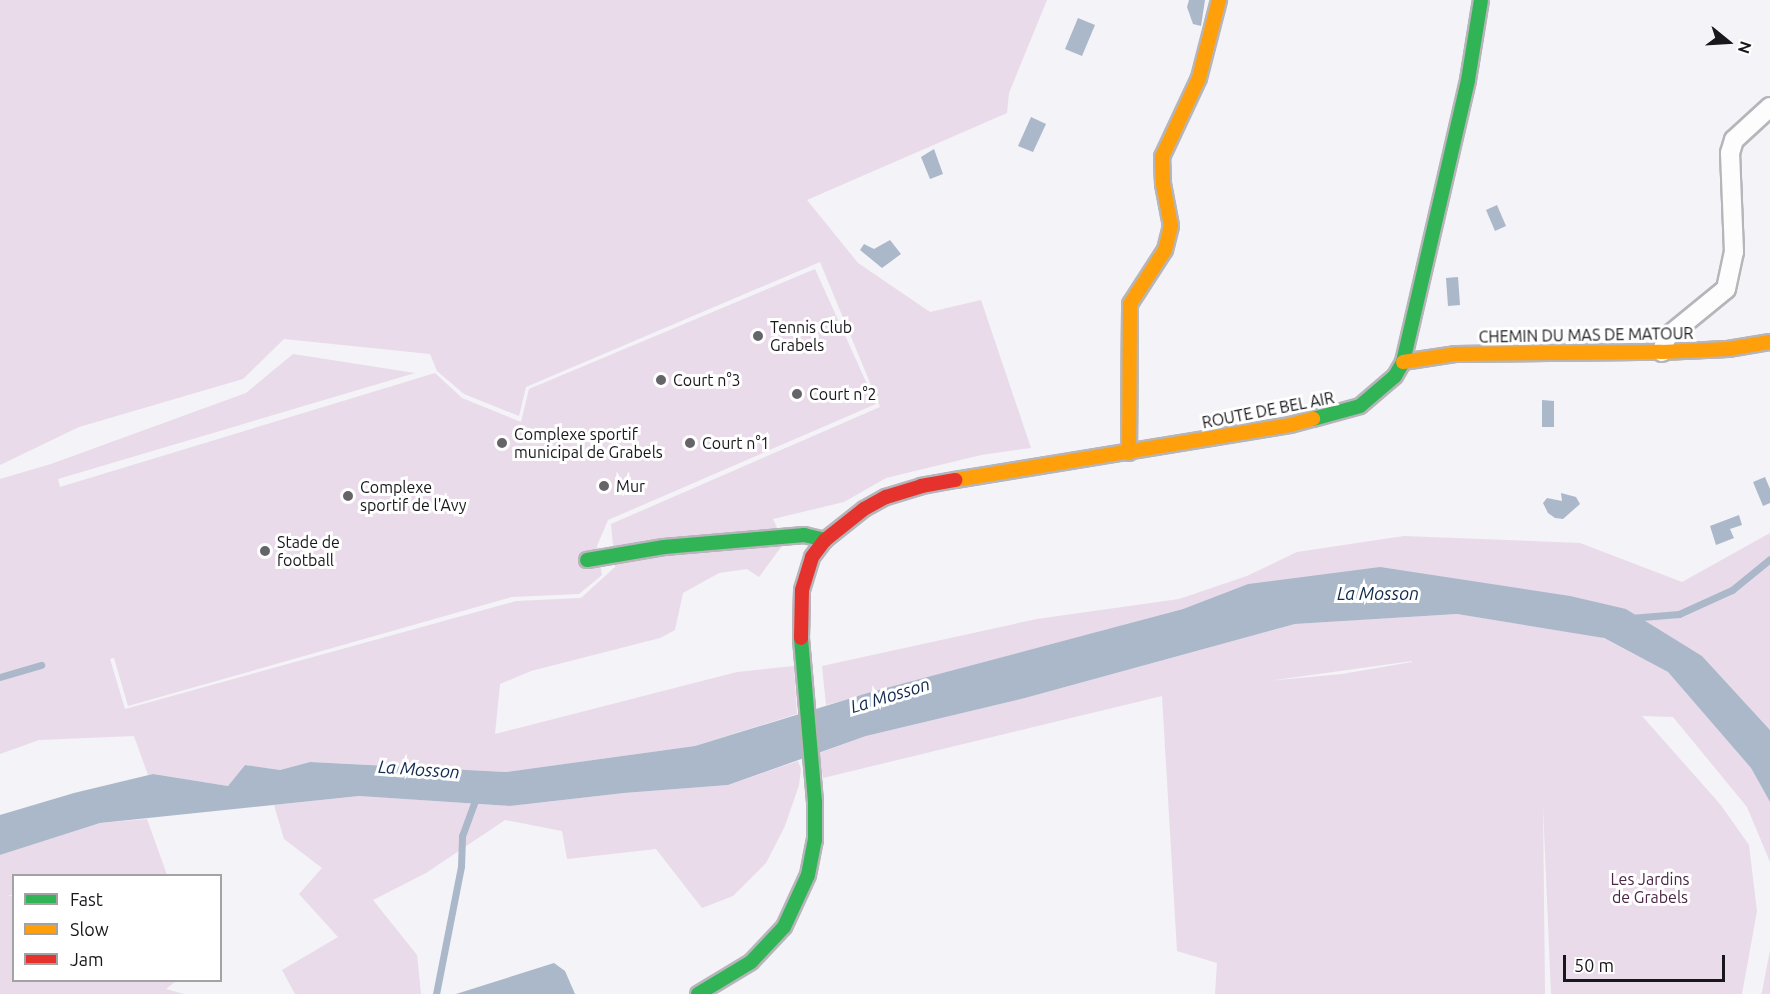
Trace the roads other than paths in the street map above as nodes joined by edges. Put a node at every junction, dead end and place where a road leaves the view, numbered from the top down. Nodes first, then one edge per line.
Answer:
1 (1219, 0) edge
2 (1481, 0) edge
3 (1770, 107) edge
4 (1770, 342) edge
5 (1662, 352) junction
6 (1403, 362) junction
7 (1129, 453) junction
8 (825, 540) junction
9 (587, 560) dead end
10 (698, 994) edge

1 - 7 street
2 - 6 street, ROUTE DE BEL AIR
3 - 5 street
4 - 5 street, CHEMIN DU MAS DE MATOUR
5 - 6 street, CHEMIN DU MAS DE MATOUR
6 - 7 street, ROUTE DE BEL AIR
7 - 8 street, ROUTE DE BEL AIR
8 - 9 street
8 - 10 street, ROUTE DE BEL AIR

